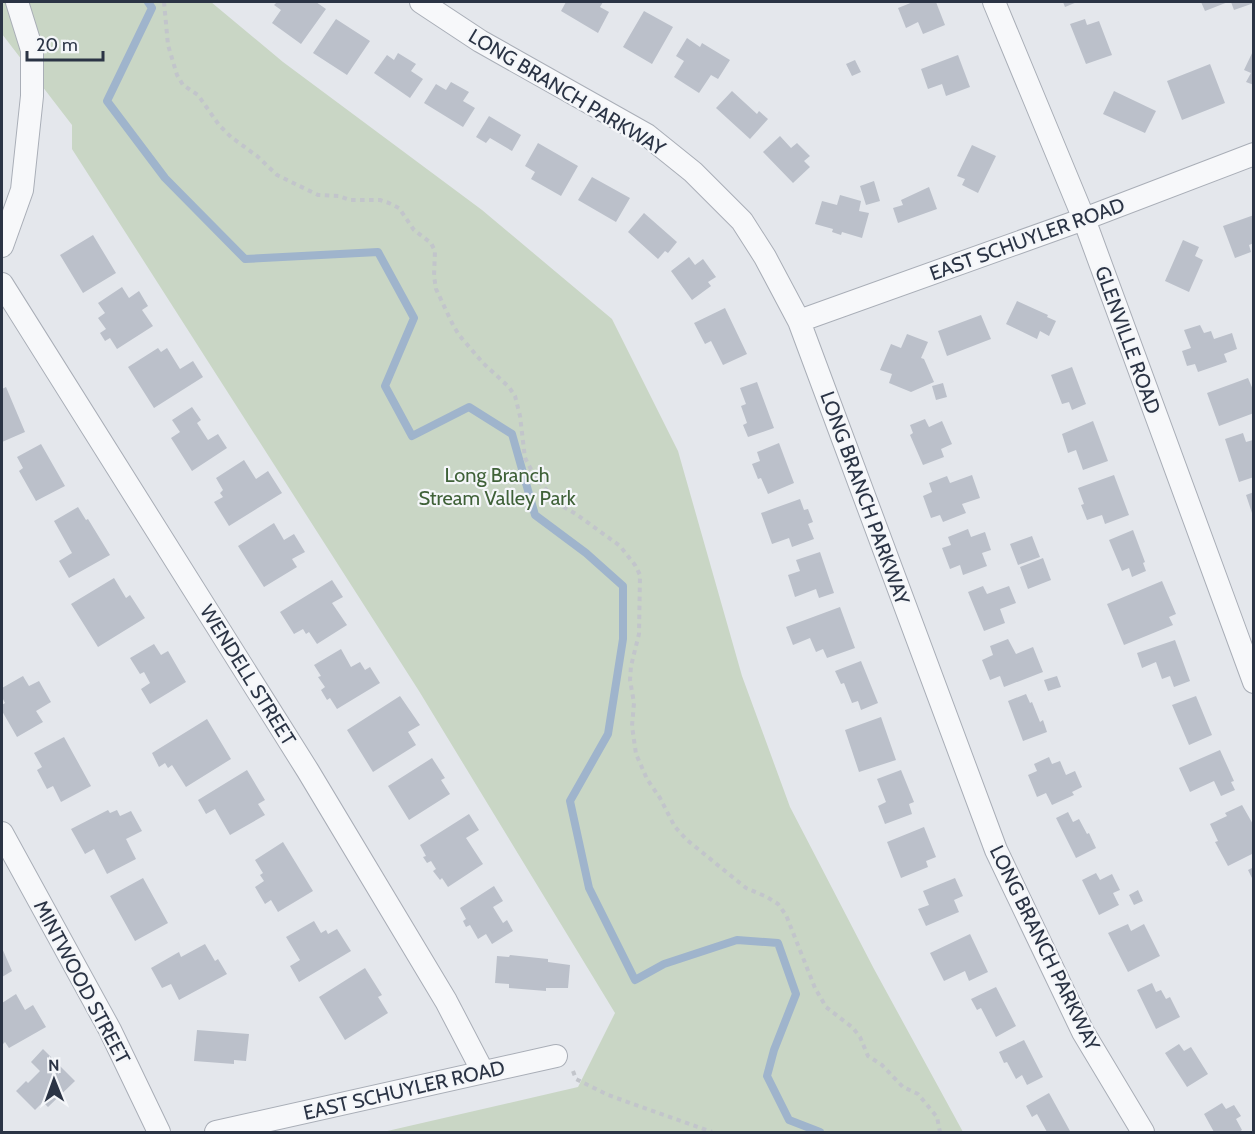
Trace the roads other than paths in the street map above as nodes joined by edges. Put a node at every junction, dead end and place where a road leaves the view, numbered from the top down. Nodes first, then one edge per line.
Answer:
1 (17, 2) edge
2 (421, 2) edge
3 (994, 2) edge
4 (1254, 154) edge
5 (1084, 219) junction
6 (2, 246) edge
7 (2, 284) edge
8 (800, 321) junction
9 (1254, 682) edge
10 (2, 833) edge
11 (565, 1062) road end
12 (483, 1072) junction
13 (159, 1132) edge
14 (216, 1132) edge
15 (1143, 1132) edge

1 - 6 street
2 - 8 street, LONG BRANCH PARKWAY
3 - 5 street, GLENVILLE ROAD
4 - 5 street, EAST SCHUYLER ROAD
5 - 8 street, EAST SCHUYLER ROAD
5 - 9 street, GLENVILLE ROAD
7 - 12 street, WENDELL STREET
8 - 15 street, LONG BRANCH PARKWAY
10 - 13 street, MINTWOOD STREET
11 - 12 street, EAST SCHUYLER ROAD
12 - 14 street, EAST SCHUYLER ROAD

